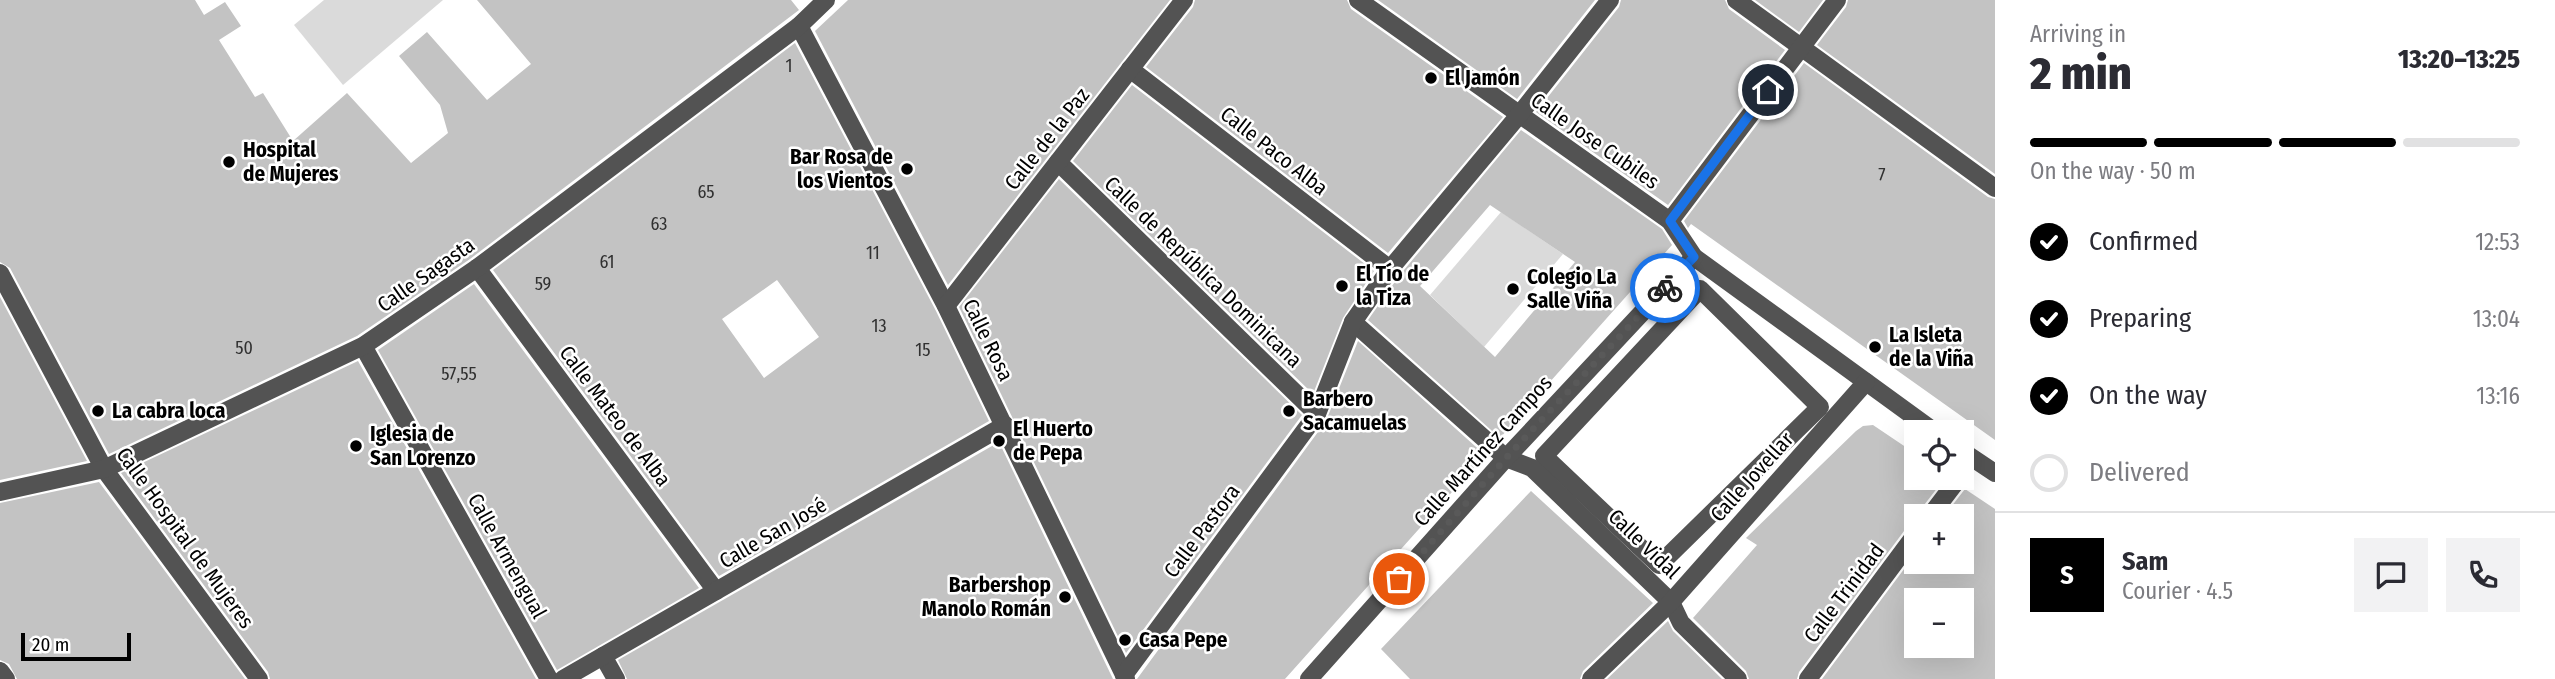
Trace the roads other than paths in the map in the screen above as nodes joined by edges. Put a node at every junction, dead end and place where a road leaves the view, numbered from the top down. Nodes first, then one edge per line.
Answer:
1 (1184, 0) edge
2 (1358, 0) edge
3 (1610, 0) edge
4 (1736, 0) edge
5 (1837, 0) edge
6 (816, 4) edge
7 (799, 26) junction
8 (1800, 47) junction
9 (1130, 69) junction
10 (1519, 115) junction
11 (1058, 162) junction
12 (1995, 188) edge
13 (1670, 221) junction
14 (1694, 257) junction
15 (477, 268) junction
16 (1390, 269) junction
17 (0, 273) edge
18 (946, 306) junction
19 (1353, 322) junction
20 (363, 346) junction
21 (1866, 382) junction
22 (1820, 407) joint
23 (1317, 414) junction
24 (1918, 420) edge
25 (1004, 425) junction
26 (1506, 458) junction
27 (1974, 468) edge
28 (104, 469) junction
29 (1995, 473) edge
30 (0, 492) edge
31 (1904, 550) edge
32 (716, 591) junction
33 (1671, 602) junction
34 (603, 656) junction
35 (0, 671) edge
36 (1125, 677) edge
37 (6, 679) edge
38 (259, 679) edge
39 (549, 679) edge
40 (563, 679) edge
41 (616, 679) edge
42 (1309, 679) edge
43 (1591, 679) edge
44 (1738, 679) edge
45 (1808, 679) edge

1 - 9 street, Calle de la Paz
2 - 10 street, Calle Jose Cubiles
3 - 10 street, Calle Pastora
4 - 8 street
5 - 8 street
6 - 7 street, Calle Sagasta
7 - 15 street, Calle Sagasta
7 - 18 street, Calle Rosa
8 - 12 street
8 - 13 street
9 - 11 street, Calle de la Paz
9 - 16 street, Calle Paco Alba
10 - 13 street, Calle Jose Cubiles
10 - 16 street, Calle Pastora
11 - 18 street, Calle de la Paz
11 - 23 street, Calle de República Dominicana
13 - 14 street
14 - 21 street
14 - 26 street, Calle Martínez Campos
15 - 20 street, Calle Sagasta
15 - 32 street, Calle Mateo de Alba
16 - 19 street, Calle Pastora
17 - 28 street, Calle Hospital de Mujeres
18 - 25 street, Calle Rosa
19 - 23 street, Calle Pastora
19 - 26 street, Calle Vidal
20 - 28 street, Calle Sagasta
20 - 39 street, Calle Armengual
21 - 24 street
21 - 33 street, Calle Jovellar
22 - 22 street
23 - 36 street, Calle Pastora
25 - 32 street, Calle San José
25 - 36 street, Calle Rosa
26 - 33 street, Calle Vidal
26 - 42 street, Calle Martínez Campos
27 - 29 street
28 - 30 street, Calle Sagasta
28 - 38 street, Calle Hospital de Mujeres
31 - 45 street, Calle Trinidad
32 - 34 street, Calle San José
33 - 43 street, Calle Jovellar
33 - 44 street, Calle Vidal
34 - 40 street, Calle San José
34 - 41 street
35 - 37 street

